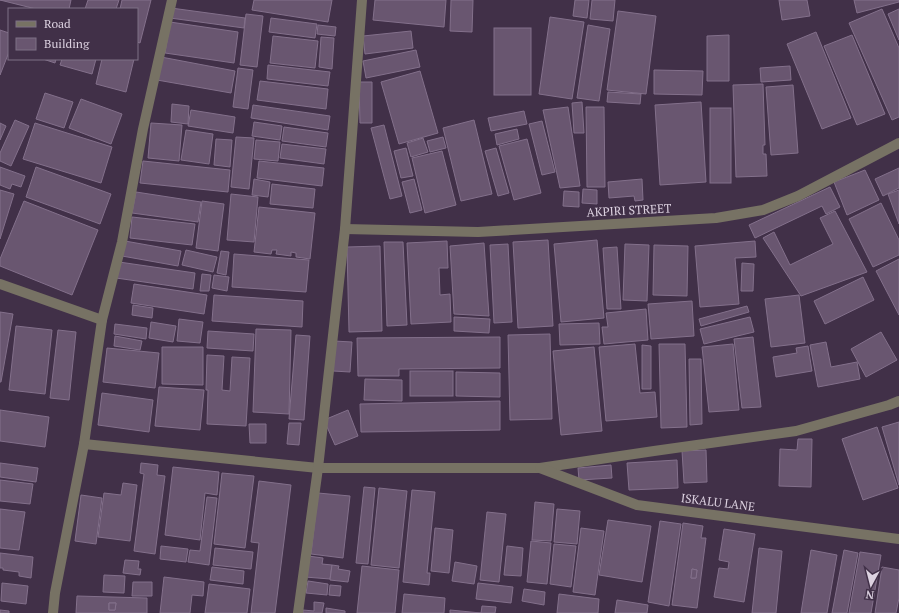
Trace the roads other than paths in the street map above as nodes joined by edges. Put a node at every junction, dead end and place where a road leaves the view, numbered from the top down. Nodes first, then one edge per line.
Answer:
1 (172, 0) edge
2 (362, 0) edge
3 (899, 143) edge
4 (345, 229) junction
5 (0, 284) edge
6 (102, 320) junction
7 (899, 401) edge
8 (84, 444) junction
9 (318, 468) junction
10 (540, 468) junction
11 (899, 539) edge
12 (53, 613) edge
13 (298, 613) edge

1 - 6 street
2 - 4 street
3 - 4 street, AKPIRI STREET
4 - 9 street
5 - 6 street
6 - 8 street
7 - 10 street
8 - 9 street
8 - 12 street
9 - 10 street
9 - 13 street
10 - 11 street, ISKALU LANE

